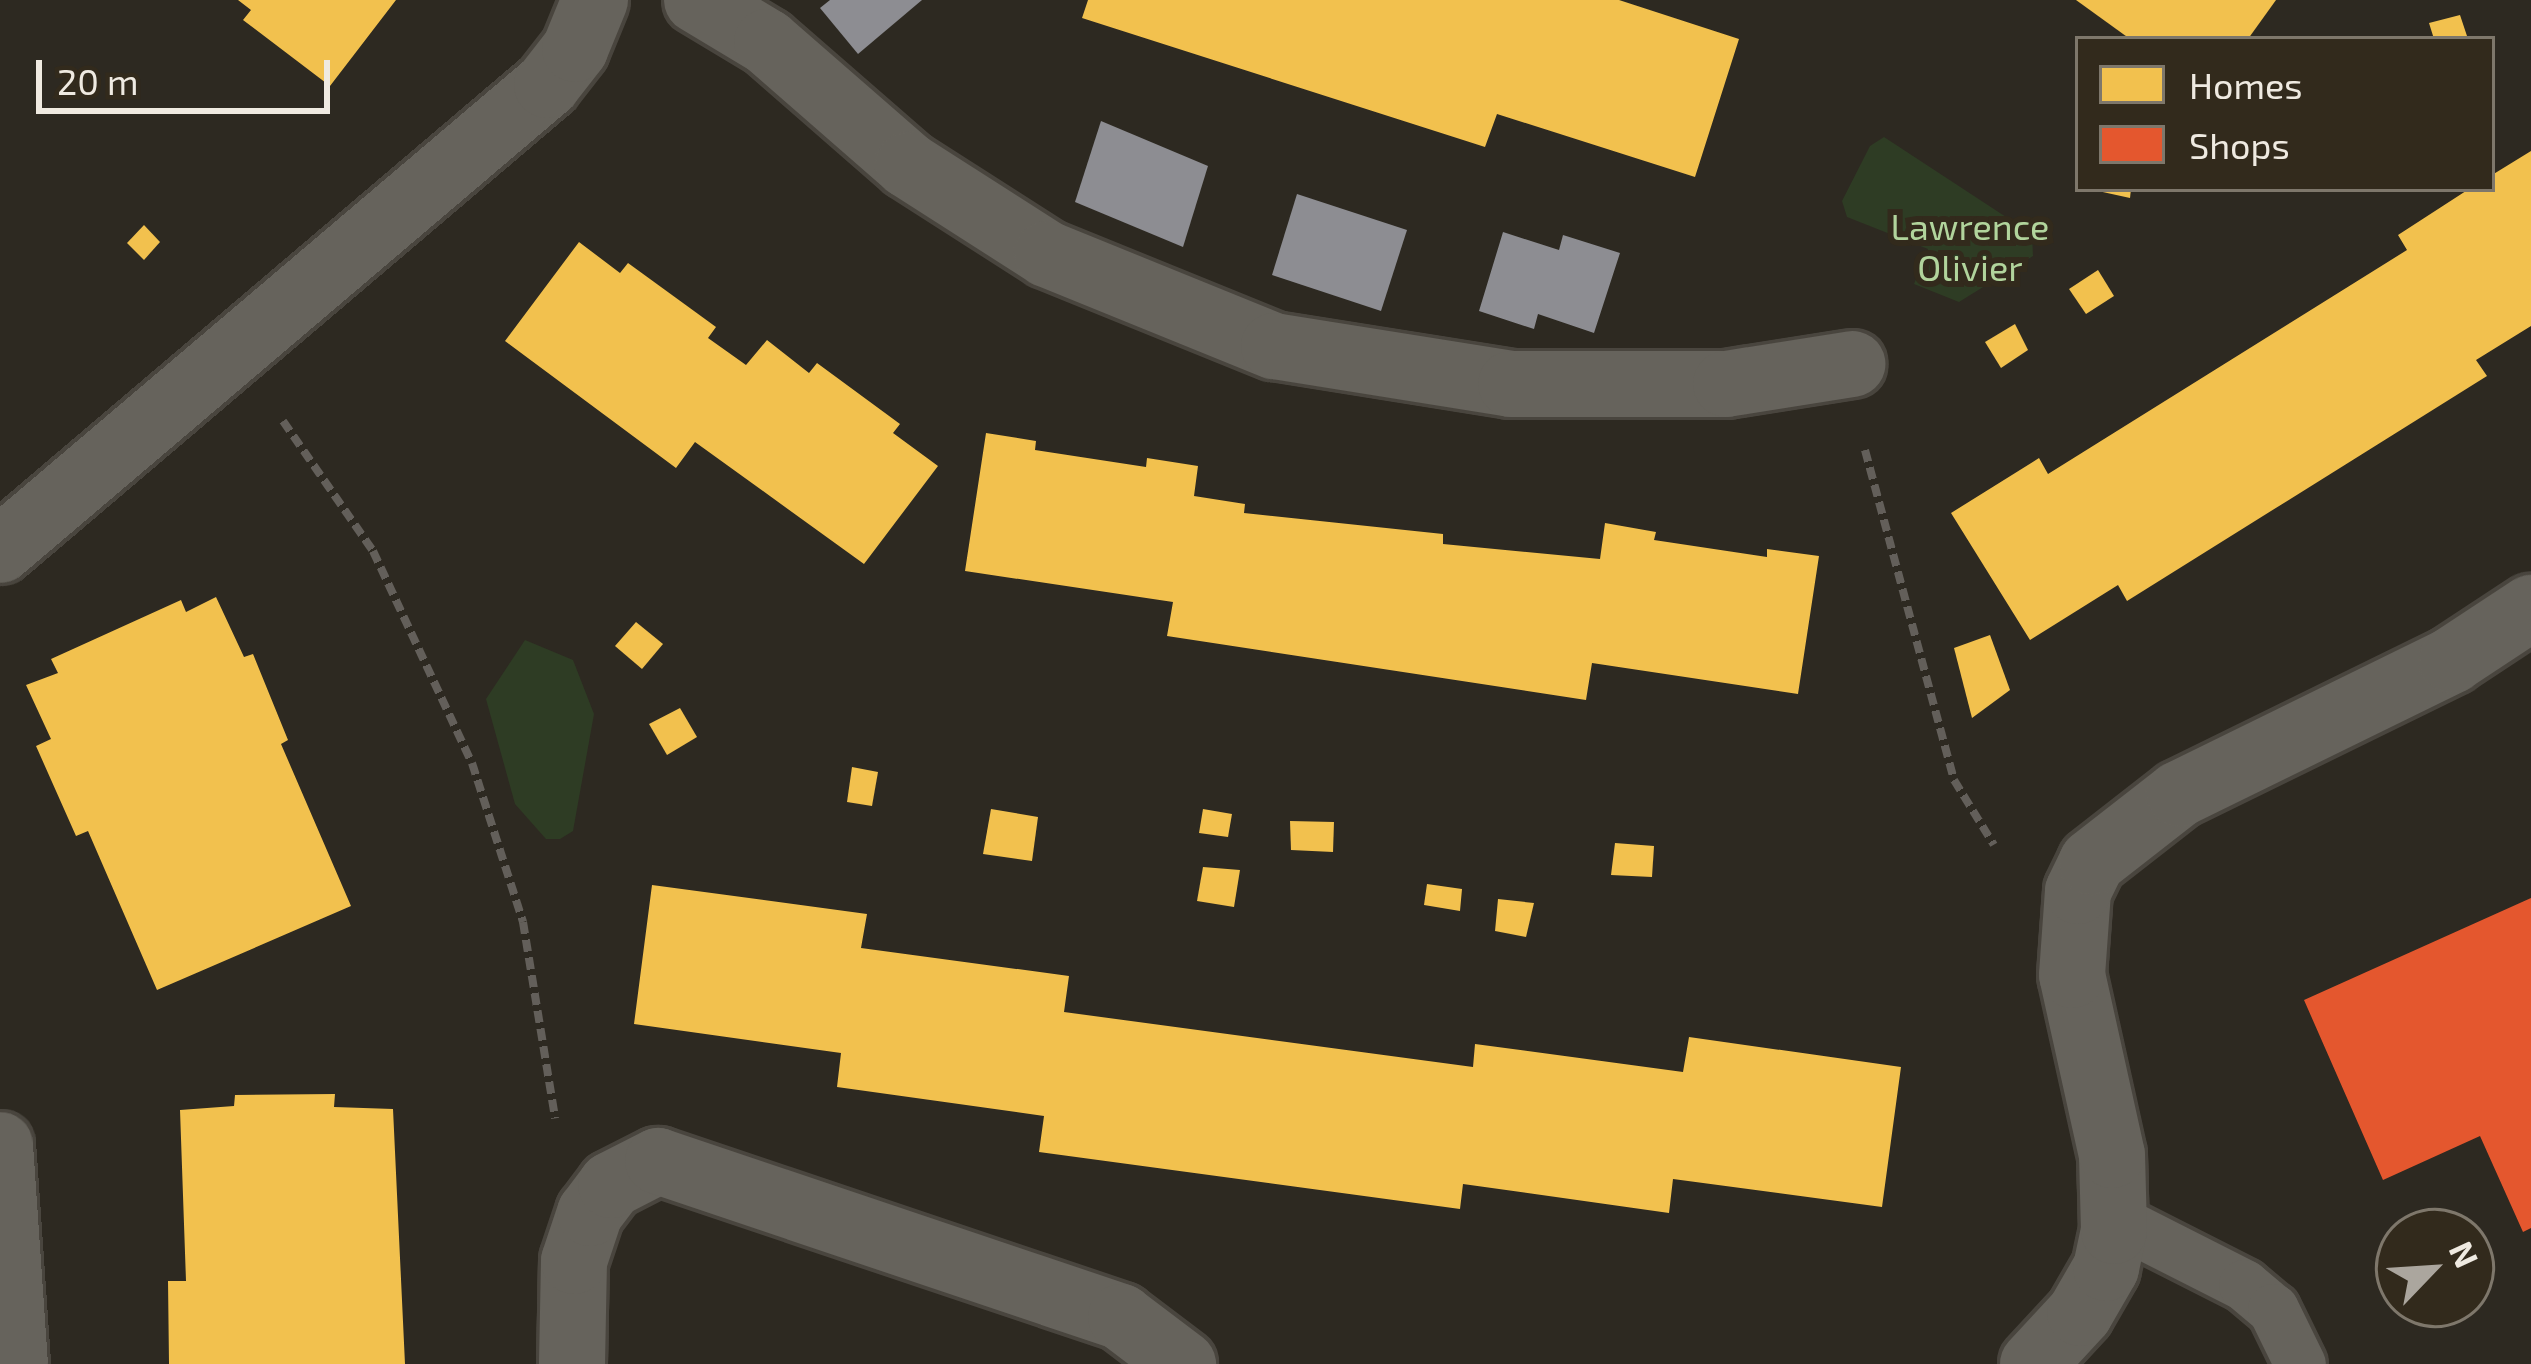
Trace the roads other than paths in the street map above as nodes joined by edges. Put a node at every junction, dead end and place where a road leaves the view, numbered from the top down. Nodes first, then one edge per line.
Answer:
1 (595, 0) edge
2 (697, 0) edge
3 (1852, 364) road end
4 (0, 550) edge
5 (2531, 608) edge
6 (0, 1145) edge
7 (2114, 1219) junction
8 (15, 1364) edge
9 (572, 1364) edge
10 (1183, 1364) edge
11 (2033, 1364) edge
12 (2300, 1364) edge

1 - 4 street
2 - 3 street
5 - 7 street
6 - 8 street
7 - 11 street
7 - 12 lane
9 - 10 street

